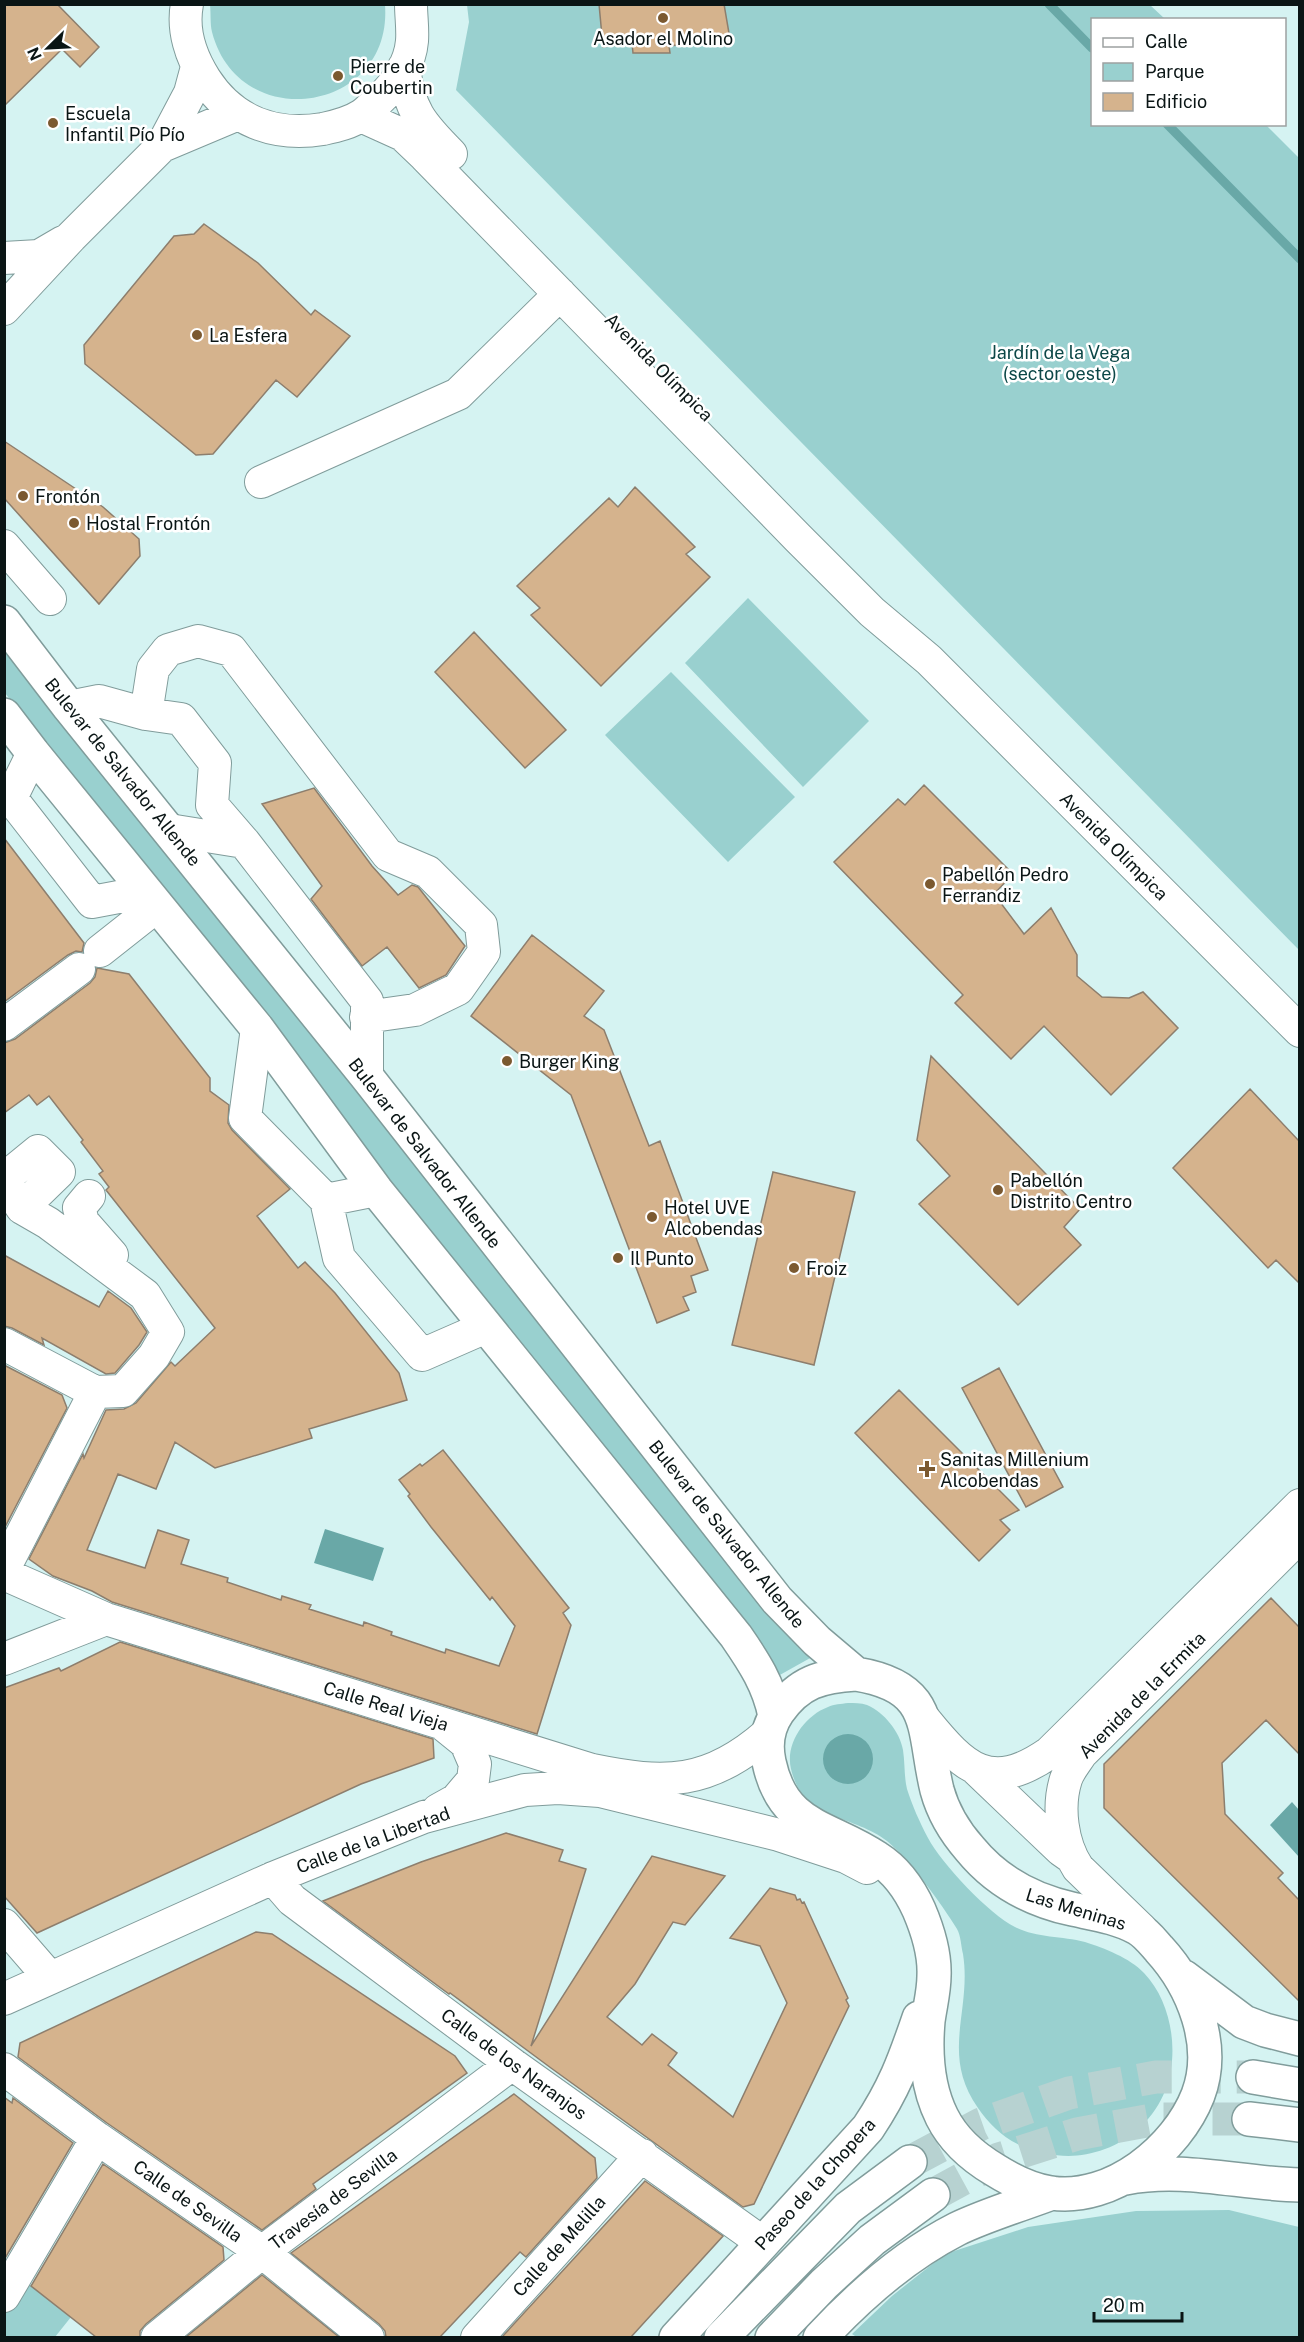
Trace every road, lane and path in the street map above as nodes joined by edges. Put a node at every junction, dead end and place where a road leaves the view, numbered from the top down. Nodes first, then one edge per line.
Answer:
1 (187, 4) edge
2 (411, 4) edge
3 (197, 67) junction
4 (404, 67) junction
5 (238, 114) junction
6 (361, 116) junction
7 (162, 146) junction
8 (71, 237) junction
9 (4, 258) edge
10 (560, 294) junction
11 (4, 309) edge
12 (261, 482) dead end
13 (4, 546) edge
14 (50, 599) dead end
15 (4, 622) edge
16 (929, 660) junction
17 (69, 706) junction
18 (146, 714) junction
19 (15, 736) edge
20 (169, 830) junction
21 (244, 842) junction
22 (151, 899) junction
23 (366, 1017) junction
24 (4, 1025) edge
25 (257, 1028) junction
26 (1299, 1031) edge
27 (367, 1077) junction
28 (4, 1180) edge
29 (376, 1190) junction
30 (89, 1196) dead end
31 (327, 1200) junction
32 (22, 1208) junction
33 (138, 1288) junction
34 (486, 1327) junction
35 (4, 1344) edge
36 (95, 1392) junction
37 (1299, 1505) edge
38 (1299, 1536) edge
39 (4, 1569) edge
40 (4, 1574) edge
41 (106, 1619) junction
42 (4, 1659) edge
43 (856, 1674) junction
44 (925, 1720) junction
45 (440, 1721) junction
46 (771, 1725) junction
47 (977, 1770) junction
48 (424, 1818) junction
49 (1071, 1857) junction
50 (273, 1878) junction
51 (919, 1910) junction
52 (4, 1925) edge
53 (1142, 1930) junction
54 (1181, 1975) junction
55 (934, 1977) junction
56 (50, 1978) junction
57 (4, 1999) edge
58 (1299, 2039) edge
59 (512, 2064) junction
60 (4, 2069) edge
61 (1253, 2078) tunnel mouth
62 (1299, 2085) edge
63 (1249, 2119) tunnel mouth
64 (1299, 2125) edge
65 (97, 2138) junction
66 (642, 2155) junction
67 (910, 2162) tunnel mouth
68 (1124, 2178) junction
69 (1298, 2185) edge
70 (1052, 2193) junction
71 (933, 2195) tunnel mouth
72 (762, 2243) junction
73 (262, 2252) junction
74 (4, 2296) edge
75 (157, 2337) edge
76 (368, 2337) edge
77 (477, 2337) edge
78 (676, 2337) edge
79 (721, 2337) edge
80 (772, 2337) edge
81 (820, 2337) edge

1 - 3 street
2 - 4 street
3 - 5 street
3 - 7 street
4 - 6 street
4 - 16 street, Avenida Olímpica
5 - 6 street
5 - 7 street
6 - 10 street, Avenida Olímpica
7 - 8 street
8 - 9 street
8 - 11 street
10 - 12 street
10 - 16 street, Avenida Olímpica
13 - 14 street
15 - 17 main road, Bulevar de Salvador Allende
16 - 26 street, Avenida Olímpica
17 - 18 street
17 - 20 main road, Bulevar de Salvador Allende
18 - 21 street
18 - 23 street
19 - 22 main road
19 - 22 street
20 - 21 street
20 - 27 main road, Bulevar de Salvador Allende
21 - 23 street
22 - 24 street
22 - 25 main road
23 - 27 street
25 - 29 main road
25 - 31 street
27 - 43 main road, Bulevar de Salvador Allende
28 - 32 street
28 - 32 street
29 - 31 street
29 - 34 main road
30 - 33 street
31 - 34 street
32 - 33 street
33 - 36 street
34 - 46 main road
35 - 36 street
36 - 39 street
37 - 47 street, Avenida de la Ermita
38 - 49 street, Avenida de la Ermita
40 - 41 street, Calle Real Vieja
41 - 42 street
41 - 45 street, Calle Real Vieja
43 - 44 main road, Las Meninas
43 - 46 main road, Las Meninas
44 - 47 street
44 - 53 main road, Las Meninas
45 - 46 street, Calle Real Vieja
45 - 48 street
46 - 51 main road, Las Meninas
47 - 49 street
48 - 50 street, Calle de la Libertad
48 - 51 street, Calle de la Libertad
49 - 53 street, Avenida de la Ermita
50 - 56 street, Calle de la Libertad
50 - 59 street, Calle de los Naranjos
51 - 55 main road, Las Meninas
52 - 56 street
53 - 54 main road, Las Meninas
54 - 58 main road
54 - 68 main road, Las Meninas
55 - 70 main road, Las Meninas
55 - 72 main road, Paseo de la Chopera
56 - 57 street, Calle de la Libertad
59 - 66 street, Calle de los Naranjos
59 - 73 street, Travesía de Sevilla
60 - 65 street, Calle de Sevilla
61 - 62 main road
63 - 64 main road
65 - 73 street, Calle de Sevilla
65 - 74 street
66 - 72 street, Calle de los Naranjos
66 - 77 street, Calle de Melilla
67 - 79 main road
68 - 69 main road
68 - 70 main road, Las Meninas
70 - 81 main road
71 - 80 main road
72 - 78 main road, Paseo de la Chopera
73 - 75 street, Travesía de Sevilla
73 - 76 street, Calle de Sevilla

